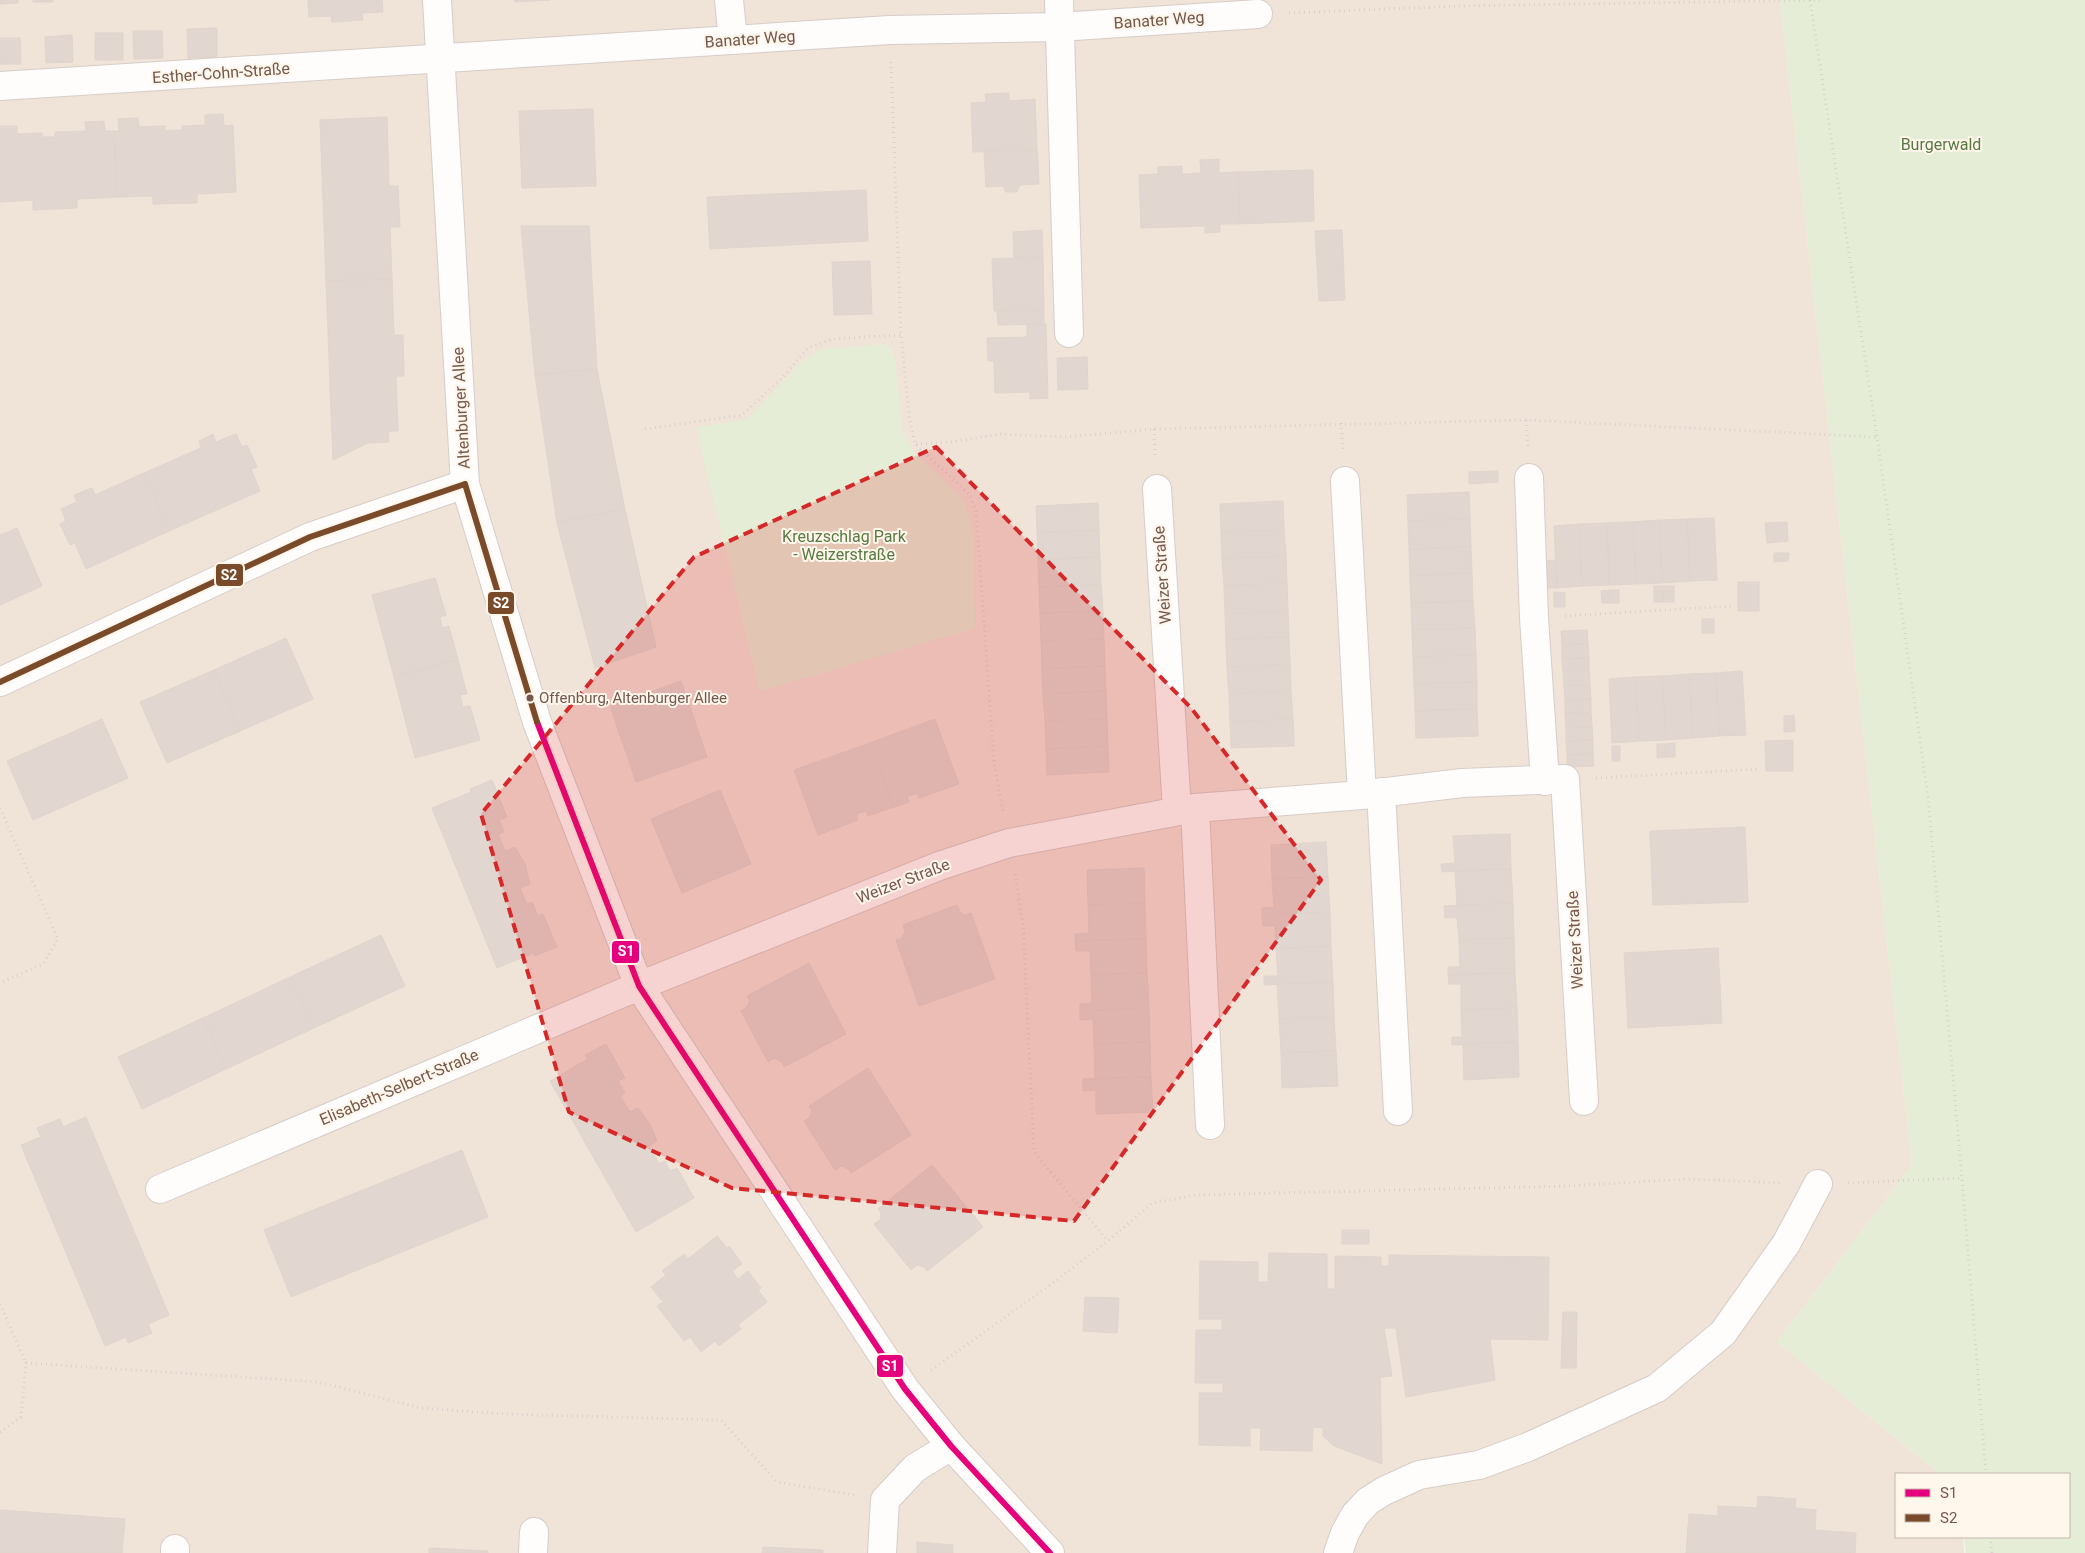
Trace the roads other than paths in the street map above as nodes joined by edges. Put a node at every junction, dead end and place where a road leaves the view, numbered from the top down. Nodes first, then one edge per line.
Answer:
1 (437, 0) edge
2 (728, 0) edge
3 (1059, 0) edge
4 (1258, 14) road end
5 (1059, 27) junction
6 (732, 40) junction
7 (442, 59) junction
8 (0, 86) edge
9 (1069, 333) dead end
10 (1529, 478) dead end
11 (1345, 481) dead end
12 (465, 484) junction
13 (1156, 489) dead end
14 (0, 682) edge
15 (1555, 780) junction
16 (1371, 793) junction
17 (1186, 809) junction
18 (639, 986) junction
19 (1584, 1100) dead end
20 (1398, 1111) dead end
21 (1210, 1126) dead end
22 (1818, 1184) road end
23 (160, 1188) dead end
24 (951, 1446) junction
25 (882, 1553) edge
26 (1050, 1553) edge
27 (1338, 1553) edge

1 - 7 street, Altenburger Allee
2 - 6 street
3 - 5 street
4 - 5 street, Banater Weg
5 - 6 street, Banater Weg
5 - 9 street
6 - 7 street, Banater Weg
7 - 8 street, Esther-Cohn-Straße
7 - 12 street, Altenburger Allee
10 - 15 street, Weizer Straße
11 - 16 street
12 - 14 street
12 - 18 street, Altenburger Allee
13 - 17 street, Weizer Straße
15 - 16 street, Weizer Straße
15 - 19 street, Weizer Straße
16 - 17 street, Weizer Straße
16 - 20 street
17 - 18 street, Weizer Straße
17 - 21 street, Weizer Straße
18 - 23 street, Elisabeth-Selbert-Straße
18 - 24 street, Altenburger Allee
22 - 27 street
24 - 25 street
24 - 26 street, Altenburger Allee

